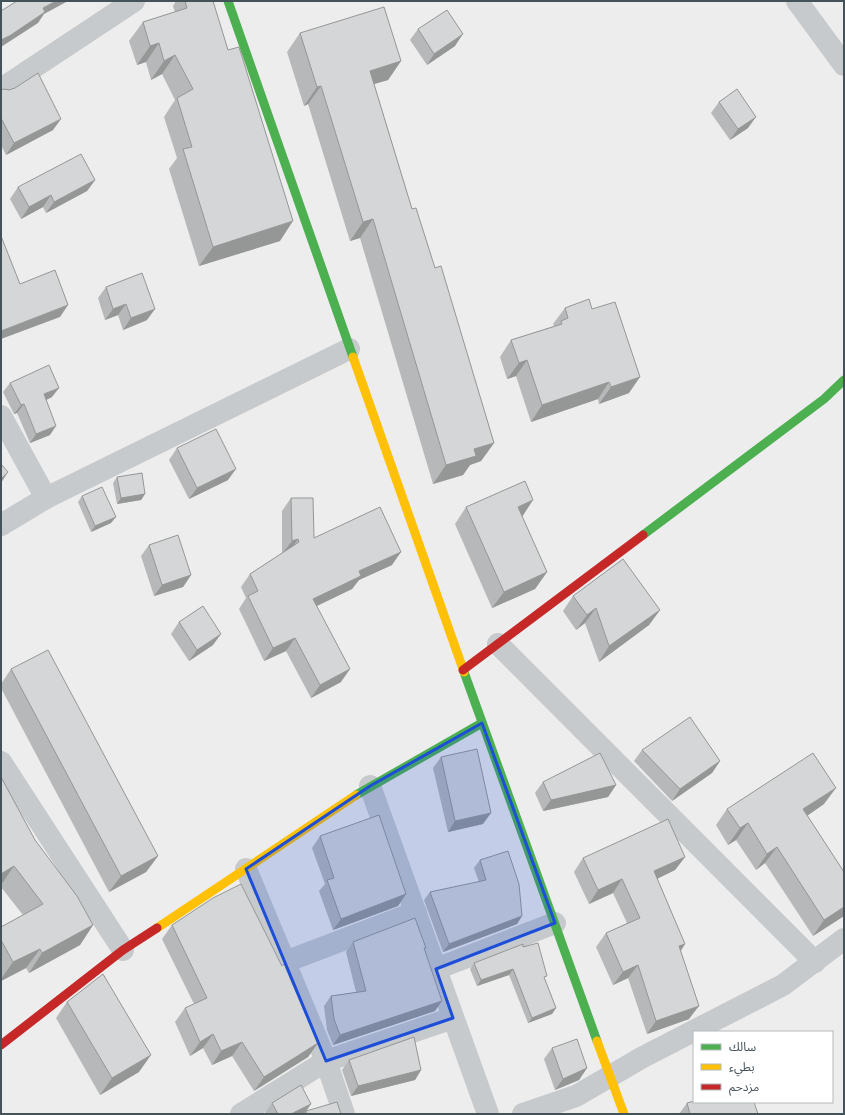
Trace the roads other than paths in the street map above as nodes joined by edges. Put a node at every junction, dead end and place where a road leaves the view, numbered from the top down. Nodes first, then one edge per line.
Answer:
1 (134, 1) edge
2 (228, 1) edge
3 (797, 1) edge
4 (844, 65) edge
5 (1, 89) edge
6 (349, 349) junction
7 (844, 380) edge
8 (1, 416) edge
9 (46, 498) junction
10 (1, 525) edge
11 (498, 644) junction
12 (463, 670) junction
13 (482, 723) junction
14 (1, 762) edge
15 (370, 786) junction
16 (246, 869) junction
17 (416, 912) junction
18 (555, 923) junction
19 (844, 939) edge
20 (123, 950) junction
21 (285, 962) junction
22 (816, 962) junction
23 (436, 969) junction
24 (454, 1018) junction
25 (696, 1031) edge
26 (693, 1033) edge
27 (1, 1044) edge
28 (326, 1061) junction
29 (611, 1076) junction
30 (241, 1114) edge
31 (344, 1114) edge
32 (488, 1114) edge
33 (523, 1114) edge
34 (624, 1114) edge

1 - 5 street
2 - 6 street
3 - 4 street
6 - 9 street
6 - 12 street
7 - 11 street
8 - 9 street
9 - 10 street
11 - 12 street
11 - 22 street
12 - 13 street
13 - 15 street
13 - 18 street
14 - 20 street
15 - 16 street
15 - 17 street
16 - 20 street
16 - 21 street
17 - 21 street
17 - 23 street
18 - 23 street
18 - 29 street
19 - 22 street
20 - 27 street
21 - 28 street
22 - 25 street
23 - 24 street
24 - 28 street
24 - 32 street
26 - 29 street
28 - 30 street
28 - 31 street
29 - 33 street
29 - 34 street

